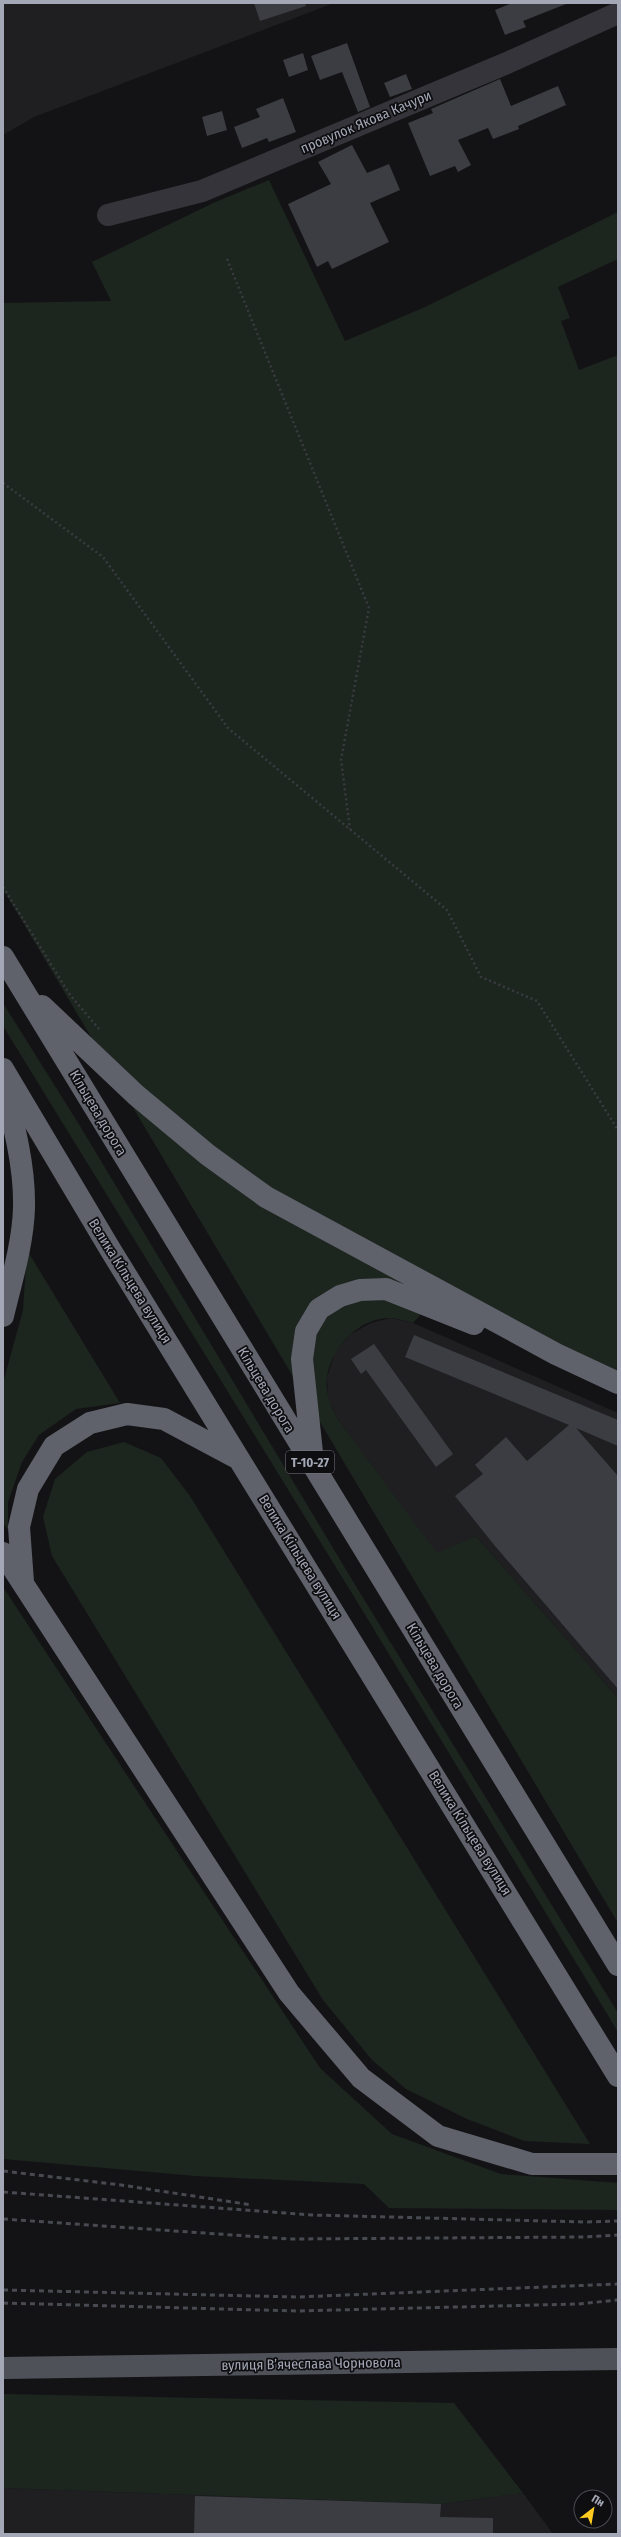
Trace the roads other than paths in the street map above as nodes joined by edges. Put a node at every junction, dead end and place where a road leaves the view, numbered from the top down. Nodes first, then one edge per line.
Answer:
1 (618, 13) edge
2 (108, 215) dead end
3 (3, 957) edge
4 (21, 986) junction
5 (3, 1069) edge
6 (3, 1085) edge
7 (3, 1316) edge
8 (556, 1354) junction
9 (618, 1383) edge
10 (241, 1459) junction
11 (314, 1469) junction
12 (3, 1553) edge
13 (24, 1585) junction
14 (618, 1965) edge
15 (618, 2076) edge
16 (618, 2164) edge
17 (618, 2359) edge
18 (3, 2368) edge

1 - 2 street, провулок Якова Качури
3 - 4 highway, Кільцева дорога / Т-10-27
4 - 8 highway
4 - 11 highway, Кільцева дорога / Т-10-27
5 - 10 highway, Велика Кільцева вулиця
6 - 7 highway
8 - 9 highway
8 - 11 highway
10 - 13 highway
10 - 15 highway, Велика Кільцева вулиця
11 - 14 highway, Кільцева дорога / Т-10-27
12 - 13 highway
13 - 16 highway
17 - 18 main road, вулиця Вʼячеслава Чорновола

